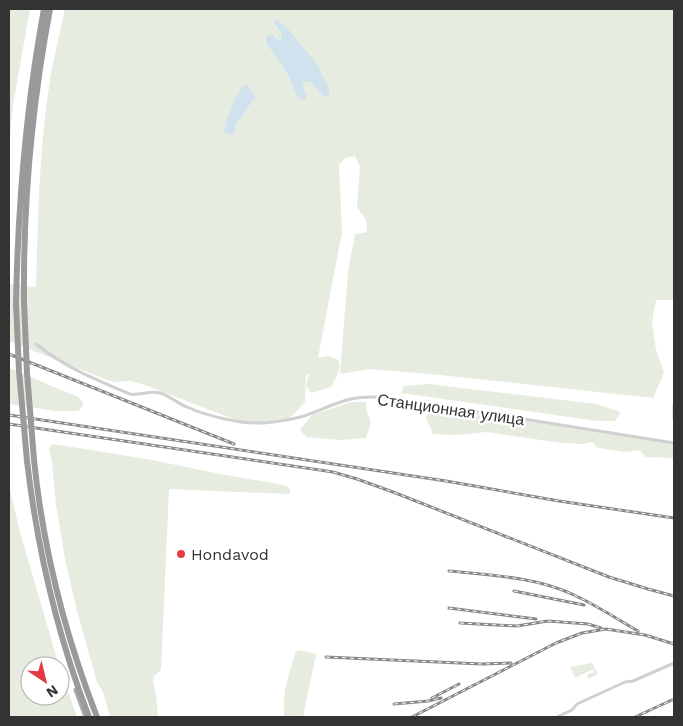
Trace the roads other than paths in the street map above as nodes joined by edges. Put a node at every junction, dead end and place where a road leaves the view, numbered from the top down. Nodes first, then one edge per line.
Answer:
1 (44, 9) edge
2 (50, 9) edge
3 (36, 344) dead end
4 (674, 405) edge
5 (674, 418) edge
6 (674, 443) edge
7 (72, 654) junction
8 (672, 664) dead end
9 (87, 717) edge
10 (98, 717) edge
11 (557, 717) edge

1 - 7 highway, bridge
2 - 7 highway, bridge
3 - 6 street, Станционная улица
4 - 5 street
7 - 9 highway
7 - 10 highway
8 - 11 street

